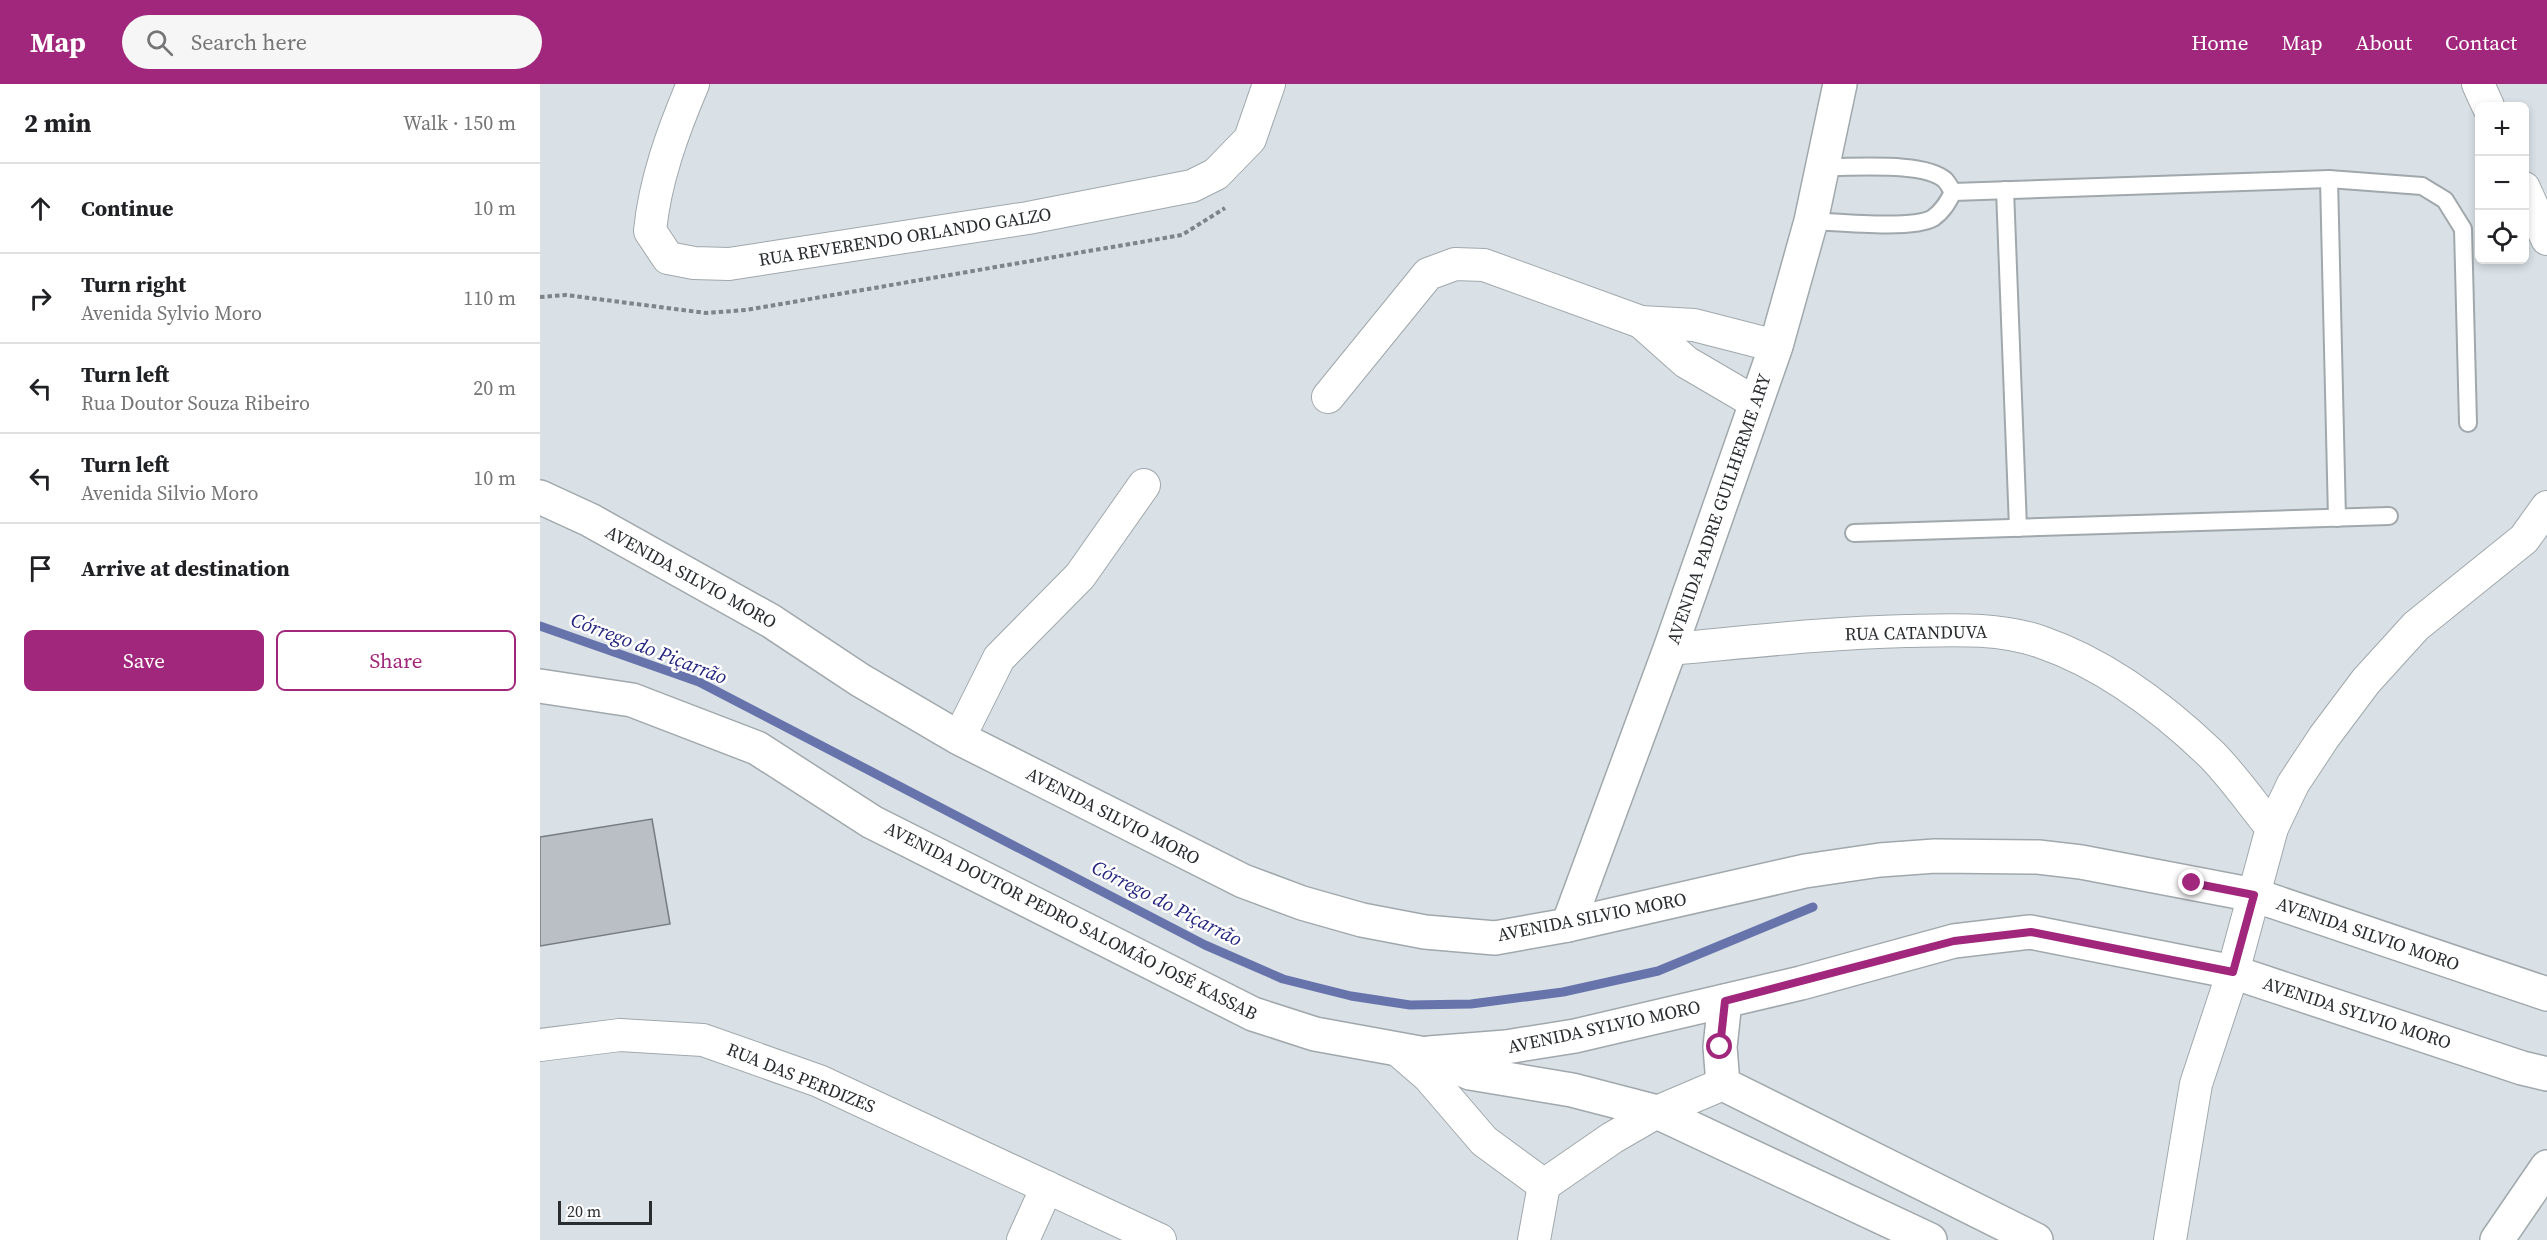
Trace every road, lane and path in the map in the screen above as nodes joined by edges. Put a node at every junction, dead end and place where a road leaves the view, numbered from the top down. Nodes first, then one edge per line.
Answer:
1 (693, 84) edge
2 (1269, 84) edge
3 (1840, 84) edge
4 (2478, 84) edge
5 (2486, 102) edge
6 (1824, 167) junction
7 (2330, 179) junction
8 (2005, 190) junction
9 (1953, 192) junction
10 (2529, 199) edge
11 (1811, 221) junction
12 (2547, 239) edge
13 (1641, 322) junction
14 (1776, 346) junction
15 (1328, 397) dead end
16 (1756, 403) junction
17 (2468, 423) dead end
18 (1144, 485) dead end
19 (540, 497) edge
20 (2547, 507) edge
21 (2389, 516) dead end
22 (2337, 518) junction
23 (2018, 528) junction
24 (1854, 534) dead end
25 (1670, 649) junction
26 (540, 686) edge
27 (959, 738) junction
28 (2272, 828) junction
29 (2254, 895) junction
30 (1568, 925) junction
31 (2233, 972) junction
32 (2547, 994) edge
33 (1725, 1001) junction
34 (540, 1045) edge
35 (1412, 1052) junction
36 (2547, 1075) edge
37 (1723, 1084) junction
38 (1657, 1112) junction
39 (2547, 1167) edge
40 (1544, 1185) junction
41 (1047, 1187) junction
42 (2547, 1205) edge
43 (2503, 1231) edge
44 (1023, 1240) edge
45 (1160, 1240) edge
46 (1533, 1240) edge
47 (1930, 1240) edge
48 (2036, 1240) edge
49 (2170, 1240) edge

1 - 2 street, RUA REVERENDO ORLANDO GALZO
3 - 6 main road, AVENIDA PADRE GUILHERME ARY
4 - 5 street
6 - 9 lane
6 - 11 main road, AVENIDA PADRE GUILHERME ARY
7 - 8 lane
7 - 17 lane
7 - 22 lane
8 - 9 lane
8 - 23 lane
9 - 11 lane
10 - 12 street
11 - 14 main road, AVENIDA PADRE GUILHERME ARY
13 - 14 street
13 - 15 street
13 - 16 street
14 - 16 main road, AVENIDA PADRE GUILHERME ARY
16 - 25 main road, AVENIDA PADRE GUILHERME ARY
18 - 27 street
19 - 27 main road, AVENIDA SILVIO MORO
20 - 28 street
21 - 22 lane
22 - 23 lane
23 - 24 lane
25 - 28 street, RUA CATANDUVA
25 - 30 main road, AVENIDA PADRE GUILHERME ARY
26 - 35 main road, AVENIDA DOUTOR PEDRO SALOMÃO JOSÉ KASSAB
27 - 30 main road, AVENIDA SILVIO MORO
28 - 29 street
29 - 30 main road, AVENIDA SILVIO MORO
29 - 31 street
29 - 32 main road, AVENIDA SILVIO MORO
31 - 33 main road, AVENIDA SYLVIO MORO
31 - 36 main road, AVENIDA SYLVIO MORO
31 - 49 street
33 - 35 main road, AVENIDA SYLVIO MORO
33 - 37 main road
34 - 41 street, RUA DAS PERDIZES
35 - 38 main road, AVENIDA DOUTOR PEDRO SALOMÃO JOSÉ KASSAB
35 - 40 street
37 - 38 street
37 - 48 main road
38 - 40 street
38 - 47 main road, AVENIDA DOUTOR PEDRO SALOMÃO JOSÉ KASSAB
39 - 43 main road
40 - 46 street
41 - 44 street
41 - 45 street, RUA DAS PERDIZES
42 - 43 main road

